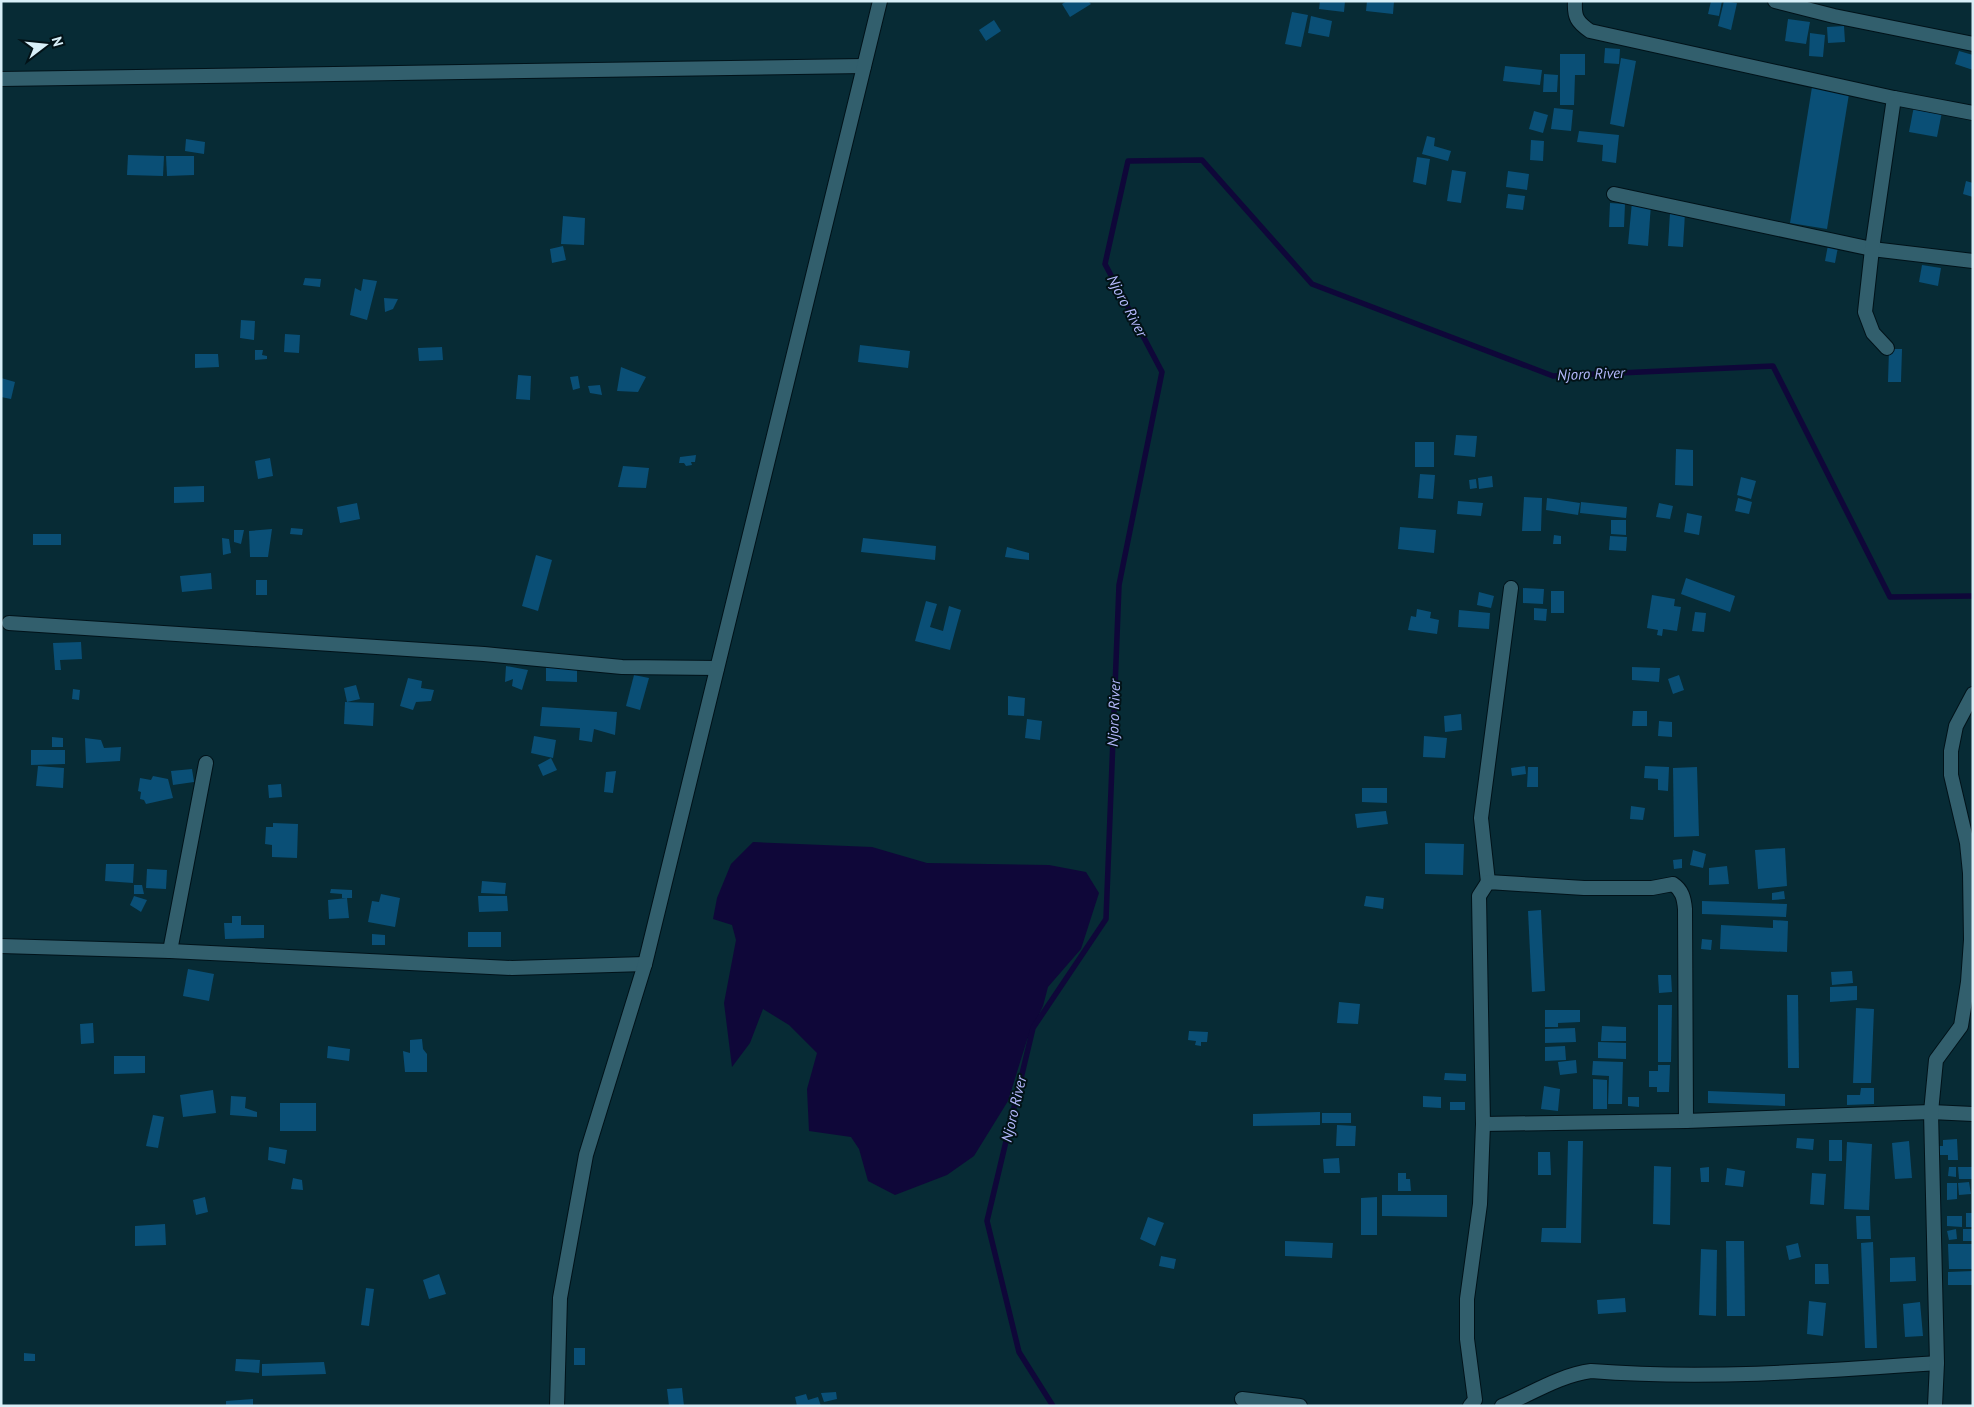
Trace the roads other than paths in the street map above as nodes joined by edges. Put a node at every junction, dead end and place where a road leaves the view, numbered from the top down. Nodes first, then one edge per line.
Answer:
1 (880, 1) edge
2 (1574, 1) edge
3 (1774, 1) edge
4 (1973, 44) edge
5 (864, 66) junction
6 (1, 79) edge
7 (1894, 98) junction
8 (1973, 113) edge
9 (1614, 194) dead end
10 (1872, 249) junction
11 (1973, 261) edge
12 (1888, 348) dead end
13 (1511, 588) dead end
14 (8, 623) dead end
15 (718, 668) junction
16 (1973, 694) edge
17 (206, 762) dead end
18 (1488, 882) junction
19 (1, 946) edge
20 (170, 951) junction
21 (645, 964) junction
22 (1931, 1112) junction
23 (1973, 1114) edge
24 (1686, 1121) junction
25 (1483, 1124) junction
26 (1937, 1363) junction
27 (1242, 1399) dead end
28 (557, 1406) edge
29 (1300, 1406) edge
30 (1470, 1406) edge
31 (1502, 1406) edge
32 (1935, 1406) edge

1 - 5 street
2 - 7 street
3 - 4 street
5 - 6 street
5 - 15 street
7 - 8 street
7 - 10 street
9 - 10 street
10 - 11 street
10 - 12 street
13 - 18 street
14 - 15 street
15 - 21 street
16 - 22 street
17 - 20 street
18 - 24 street
18 - 25 street
19 - 20 street
20 - 21 street
21 - 28 street
22 - 23 street
22 - 24 street
22 - 26 street
24 - 25 street
25 - 30 street
26 - 31 street
26 - 32 street
27 - 29 street

